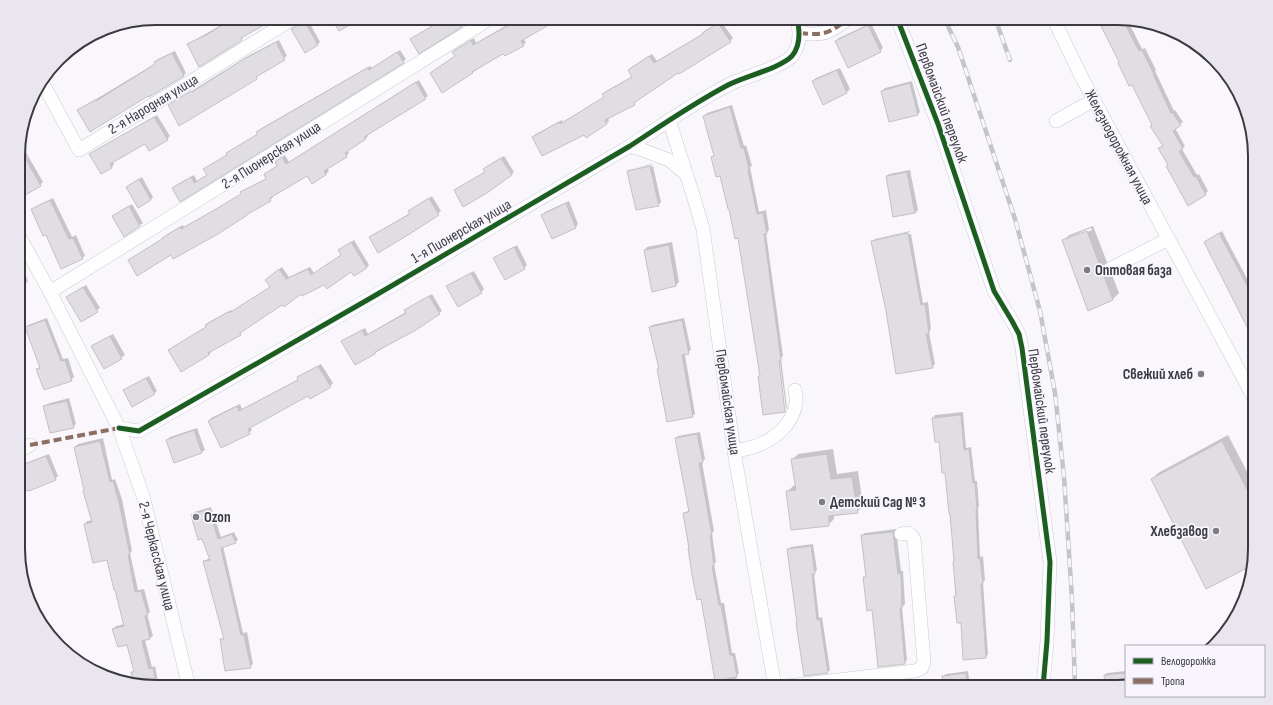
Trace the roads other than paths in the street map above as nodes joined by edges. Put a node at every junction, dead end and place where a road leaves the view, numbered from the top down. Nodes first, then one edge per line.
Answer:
1 (283, 25) edge
2 (480, 25) edge
3 (798, 25) edge
4 (838, 25) edge
5 (900, 25) edge
6 (1056, 25) edge
7 (800, 33) junction
8 (45, 87) edge
9 (1094, 100) junction
10 (669, 120) junction
11 (1056, 121) dead end
12 (630, 146) junction
13 (686, 174) junction
14 (1168, 239) junction
15 (25, 247) edge
16 (1110, 268) dead end
17 (50, 292) junction
18 (1248, 387) edge
19 (795, 390) dead end
20 (119, 428) junction
21 (734, 451) junction
22 (901, 534) dead end
23 (187, 680) edge
24 (774, 680) edge
25 (838, 680) edge
26 (1044, 680) edge

1 - 8 street, 2-я Народная улица
2 - 17 street, 2-я Пионерская улица
3 - 7 street
4 - 7 street
5 - 26 street, Первомайский переулок
6 - 9 street, Железнодорожная улица
7 - 10 street, 1-я Пионерская улица
9 - 11 street
9 - 14 street, Железнодорожная улица
10 - 12 street, 1-я Пионерская улица
10 - 13 street, Первомайская улица
12 - 13 street
12 - 20 street, 1-я Пионерская улица
13 - 21 street, Первомайская улица
14 - 16 street
14 - 18 street, Железнодорожная улица
15 - 17 street, 2-я Черкасская улица
17 - 20 street, 2-я Черкасская улица
19 - 21 street
20 - 23 street, 2-я Черкасская улица
21 - 24 street, Первомайская улица
22 - 25 street

